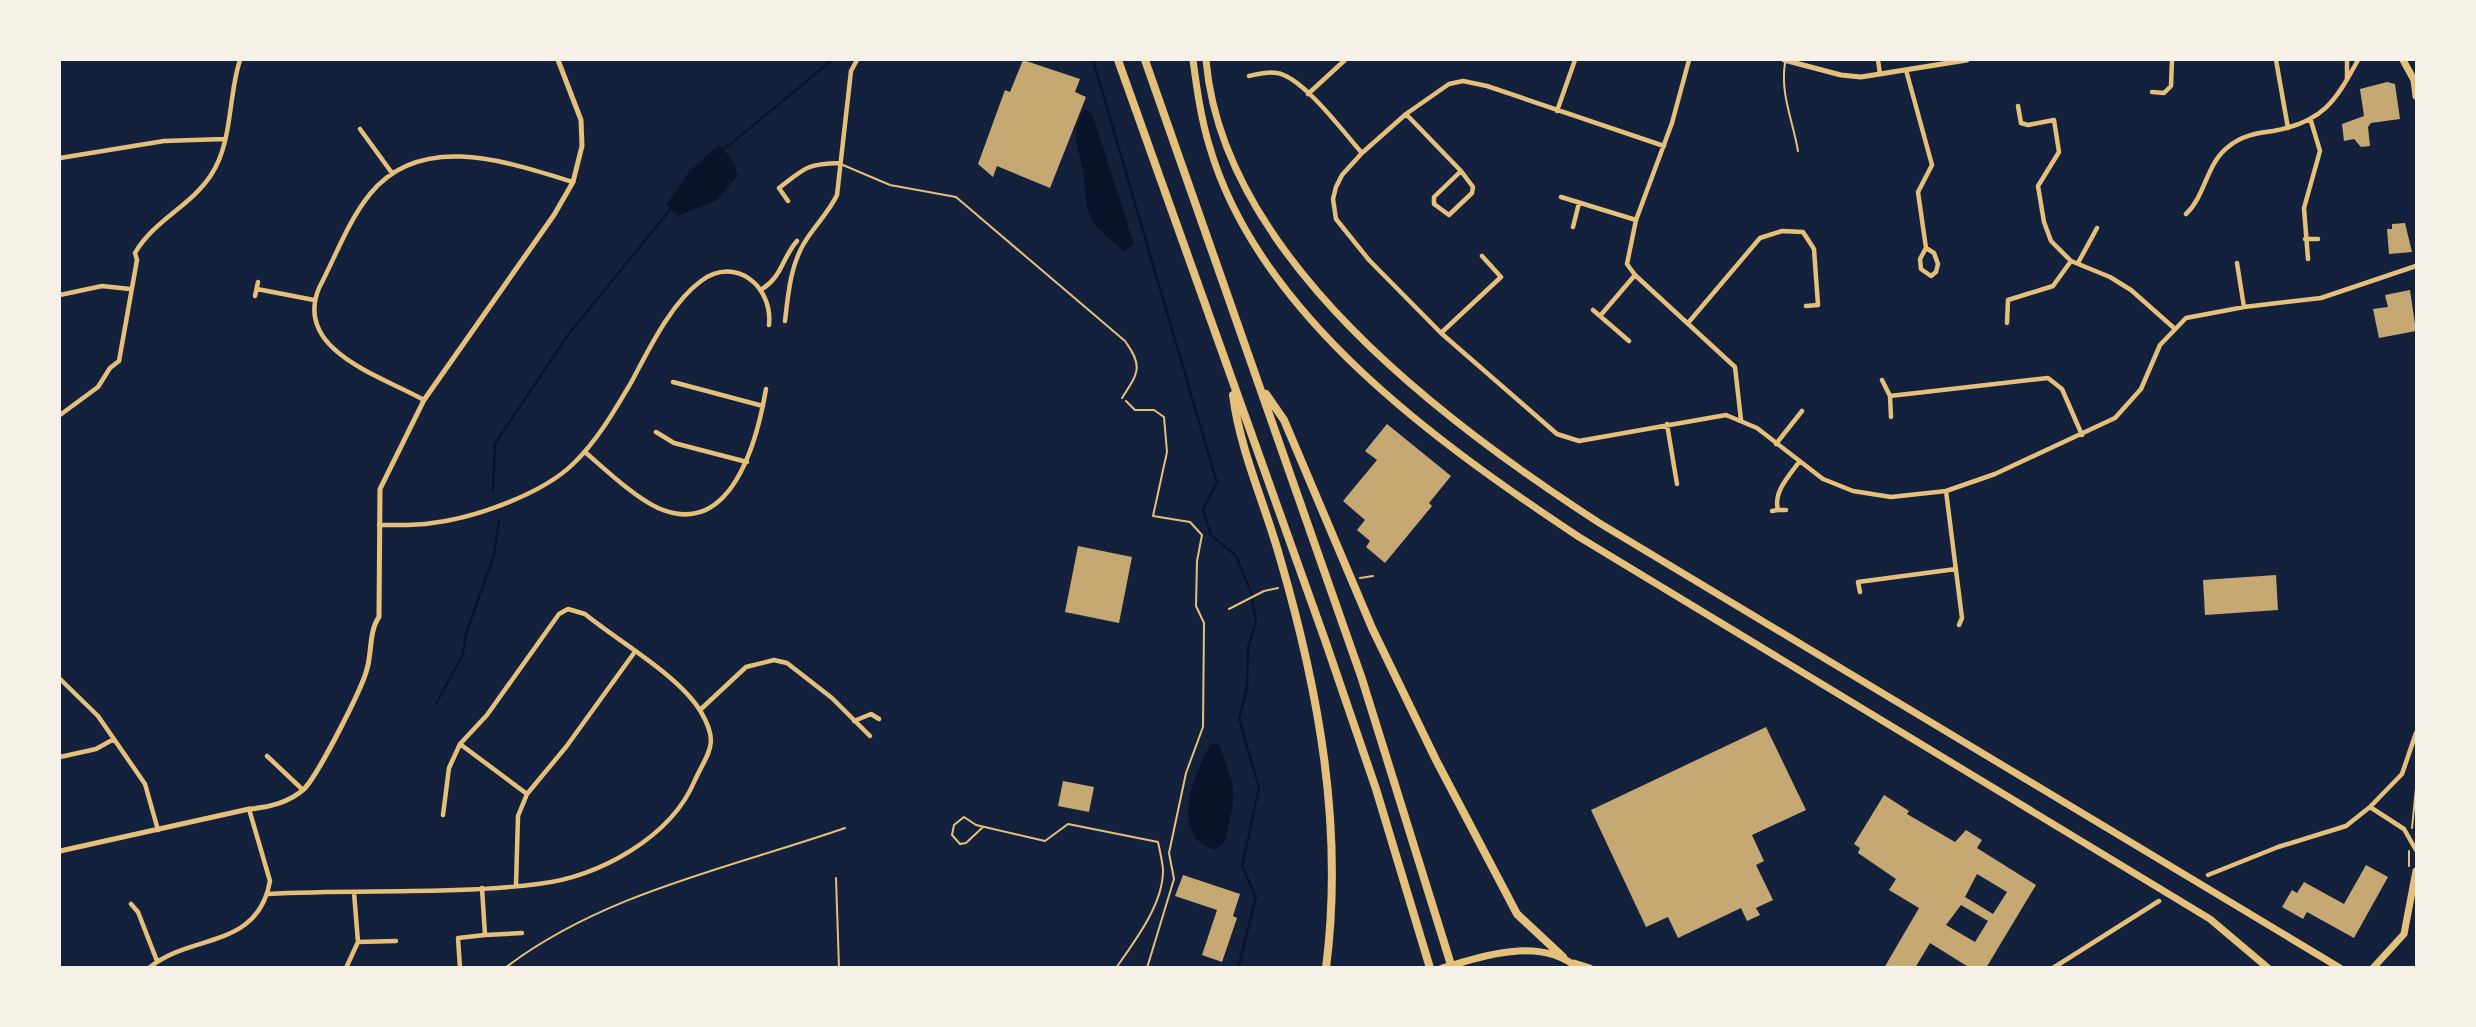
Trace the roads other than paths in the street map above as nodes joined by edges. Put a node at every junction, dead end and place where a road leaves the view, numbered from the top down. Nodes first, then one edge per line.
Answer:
1 (240, 60) edge
2 (558, 60) edge
3 (857, 60) edge
4 (1118, 60) edge
5 (1145, 60) edge
6 (1193, 60) edge
7 (1206, 60) edge
8 (1345, 60) edge
9 (1575, 60) edge
10 (1689, 60) edge
11 (1785, 60) edge
12 (1878, 60) edge
13 (1967, 60) edge
14 (2172, 60) edge
15 (2276, 60) edge
16 (2347, 60) edge
17 (2358, 60) edge
18 (2403, 60) edge
19 (1906, 70) junction
20 (1881, 75) junction
21 (1249, 76) dead end
22 (2347, 79) junction
23 (2152, 92) dead end
24 (1308, 94) junction
25 (2417, 96) edge
26 (2018, 106) dead end
27 (1557, 111) junction
28 (1406, 114) junction
29 (2311, 121) junction
30 (2288, 128) junction
31 (360, 129) dead end
32 (224, 139) junction
33 (1664, 146) junction
34 (1798, 151) dead end
35 (1362, 153) junction
36 (60, 158) edge
37 (839, 163) junction
38 (1461, 172) junction
39 (392, 173) junction
40 (573, 182) junction
41 (1562, 197) dead end
42 (788, 201) dead end
43 (1579, 203) junction
44 (2186, 214) dead end
45 (1636, 220) junction
46 (1573, 227) dead end
47 (2097, 228) dead end
48 (2305, 239) junction
49 (2318, 239) dead end
50 (797, 241) dead end
51 (1926, 248) junction
52 (1482, 256) dead end
53 (2308, 259) dead end
54 (2071, 261) junction
55 (2078, 263) junction
56 (2237, 263) dead end
57 (2416, 267) edge
58 (1635, 275) junction
59 (258, 282) dead end
60 (130, 289) junction
61 (257, 289) junction
62 (762, 289) junction
63 (60, 295) edge
64 (255, 296) dead end
65 (314, 300) junction
66 (1806, 306) dead end
67 (2244, 307) junction
68 (1593, 310) dead end
69 (1600, 316) junction
70 (785, 321) dead end
71 (1688, 323) junction
72 (2007, 323) dead end
73 (769, 325) dead end
74 (2174, 328) junction
75 (1441, 332) junction
76 (1629, 341) dead end
77 (1882, 380) dead end
78 (673, 382) dead end
79 (1232, 382) junction
80 (1260, 386) junction
81 (766, 389) dead end
82 (1890, 396) junction
83 (1122, 398) road end
84 (424, 400) junction
85 (763, 406) junction
86 (1802, 411) dead end
87 (60, 415) edge
88 (1891, 417) dead end
89 (1741, 420) junction
90 (1667, 424) junction
91 (656, 432) dead end
92 (2082, 435) junction
93 (1776, 444) junction
94 (585, 452) junction
95 (747, 462) junction
96 (1799, 462) junction
97 (1677, 484) dead end
98 (1946, 491) junction
99 (1786, 510) dead end
100 (379, 525) junction
101 (1956, 569) junction
102 (1860, 592) dead end
103 (1959, 625) dead end
104 (634, 653) junction
105 (60, 679) edge
106 (700, 710) junction
107 (879, 719) dead end
108 (853, 721) junction
109 (2417, 733) edge
110 (870, 736) dead end
111 (114, 739) junction
112 (460, 744) junction
113 (267, 756) dead end
114 (60, 757) edge
115 (303, 790) junction
116 (527, 794) junction
117 (2371, 807) junction
118 (249, 809) junction
119 (443, 815) dead end
120 (983, 827) junction
121 (159, 831) junction
122 (2417, 850) edge
123 (60, 851) edge
124 (2412, 871) edge
125 (2208, 875) dead end
126 (836, 878) dead end
127 (516, 885) junction
128 (482, 888) junction
129 (354, 892) junction
130 (268, 894) junction
131 (2159, 901) dead end
132 (131, 904) dead end
133 (522, 933) dead end
134 (485, 935) junction
135 (396, 941) dead end
136 (358, 942) junction
137 (1567, 959) junction
138 (157, 961) junction
139 (1451, 964) edge
140 (1430, 967) edge
141 (149, 968) edge
142 (346, 968) edge
143 (460, 968) edge
144 (839, 968) edge
145 (1116, 968) edge
146 (1326, 968) edge
147 (1442, 968) edge
148 (1578, 968) edge
149 (1590, 968) edge
150 (2053, 968) edge
151 (2268, 968) edge
152 (2340, 968) edge
153 (2373, 968) edge

1 - 32 street
2 - 40 street
3 - 37 street
4 - 79 highway
5 - 80 highway
6 - 151 main road
7 - 152 main road
8 - 24 street
9 - 27 street
10 - 33 street
11 - 20 street
11 - 34 lane
12 - 20 street
13 - 19 street
14 - 23 street
15 - 30 street
16 - 22 street
17 - 22 street
18 - 25 main road
19 - 20 street
19 - 51 street
21 - 24 street
22 - 29 street
24 - 35 street
26 - 54 street
27 - 28 street
27 - 33 street
28 - 35 street
28 - 38 street
29 - 30 street
29 - 48 street
30 - 44 street
31 - 39 street
32 - 36 street
32 - 60 street
33 - 45 street
35 - 75 street
37 - 42 street
37 - 70 street
37 - 83 lane
38 - 38 street
39 - 40 street
39 - 65 street
40 - 84 street
41 - 43 street
43 - 45 street
43 - 46 street
45 - 58 street
47 - 55 street
48 - 49 street
48 - 53 street
50 - 62 street
51 - 51 street
52 - 75 street
54 - 55 street
54 - 72 street
55 - 74 street
56 - 67 street
57 - 67 street
58 - 69 street
58 - 71 street
59 - 61 street
60 - 63 street
60 - 87 street
61 - 64 street
61 - 65 street
62 - 73 street
62 - 94 street
65 - 84 street
66 - 71 street
67 - 74 street
68 - 69 street
69 - 76 street
71 - 89 street
74 - 92 street
75 - 90 street
77 - 82 street
78 - 85 street
79 - 140 highway
79 - 146 highway
80 - 137 highway
80 - 139 highway
81 - 85 street
82 - 88 street
82 - 92 street
84 - 100 street
85 - 95 street
86 - 93 street
89 - 90 street
89 - 93 street
90 - 97 street
91 - 95 street
92 - 98 street
93 - 96 street
94 - 95 street
94 - 100 street
96 - 98 street
96 - 99 street
98 - 101 street
100 - 115 street
101 - 102 street
101 - 103 street
104 - 106 street
104 - 112 street
104 - 116 street
105 - 111 street
106 - 108 street
106 - 127 street
107 - 108 street
108 - 110 street
109 - 117 street
111 - 114 street
111 - 121 street
112 - 116 street
112 - 119 street
113 - 115 street
115 - 118 street
116 - 127 street
117 - 122 street
117 - 125 street
118 - 121 street
118 - 130 street
120 - 120 lane
120 - 145 lane
121 - 123 street
124 - 153 main road
126 - 144 lane
127 - 128 street
128 - 129 street
128 - 134 street
129 - 130 street
129 - 136 street
130 - 138 street
131 - 150 street
132 - 138 street
133 - 134 street
134 - 143 street
135 - 136 street
136 - 142 street
137 - 147 main road
137 - 148 main road
137 - 149 main road
138 - 141 street

